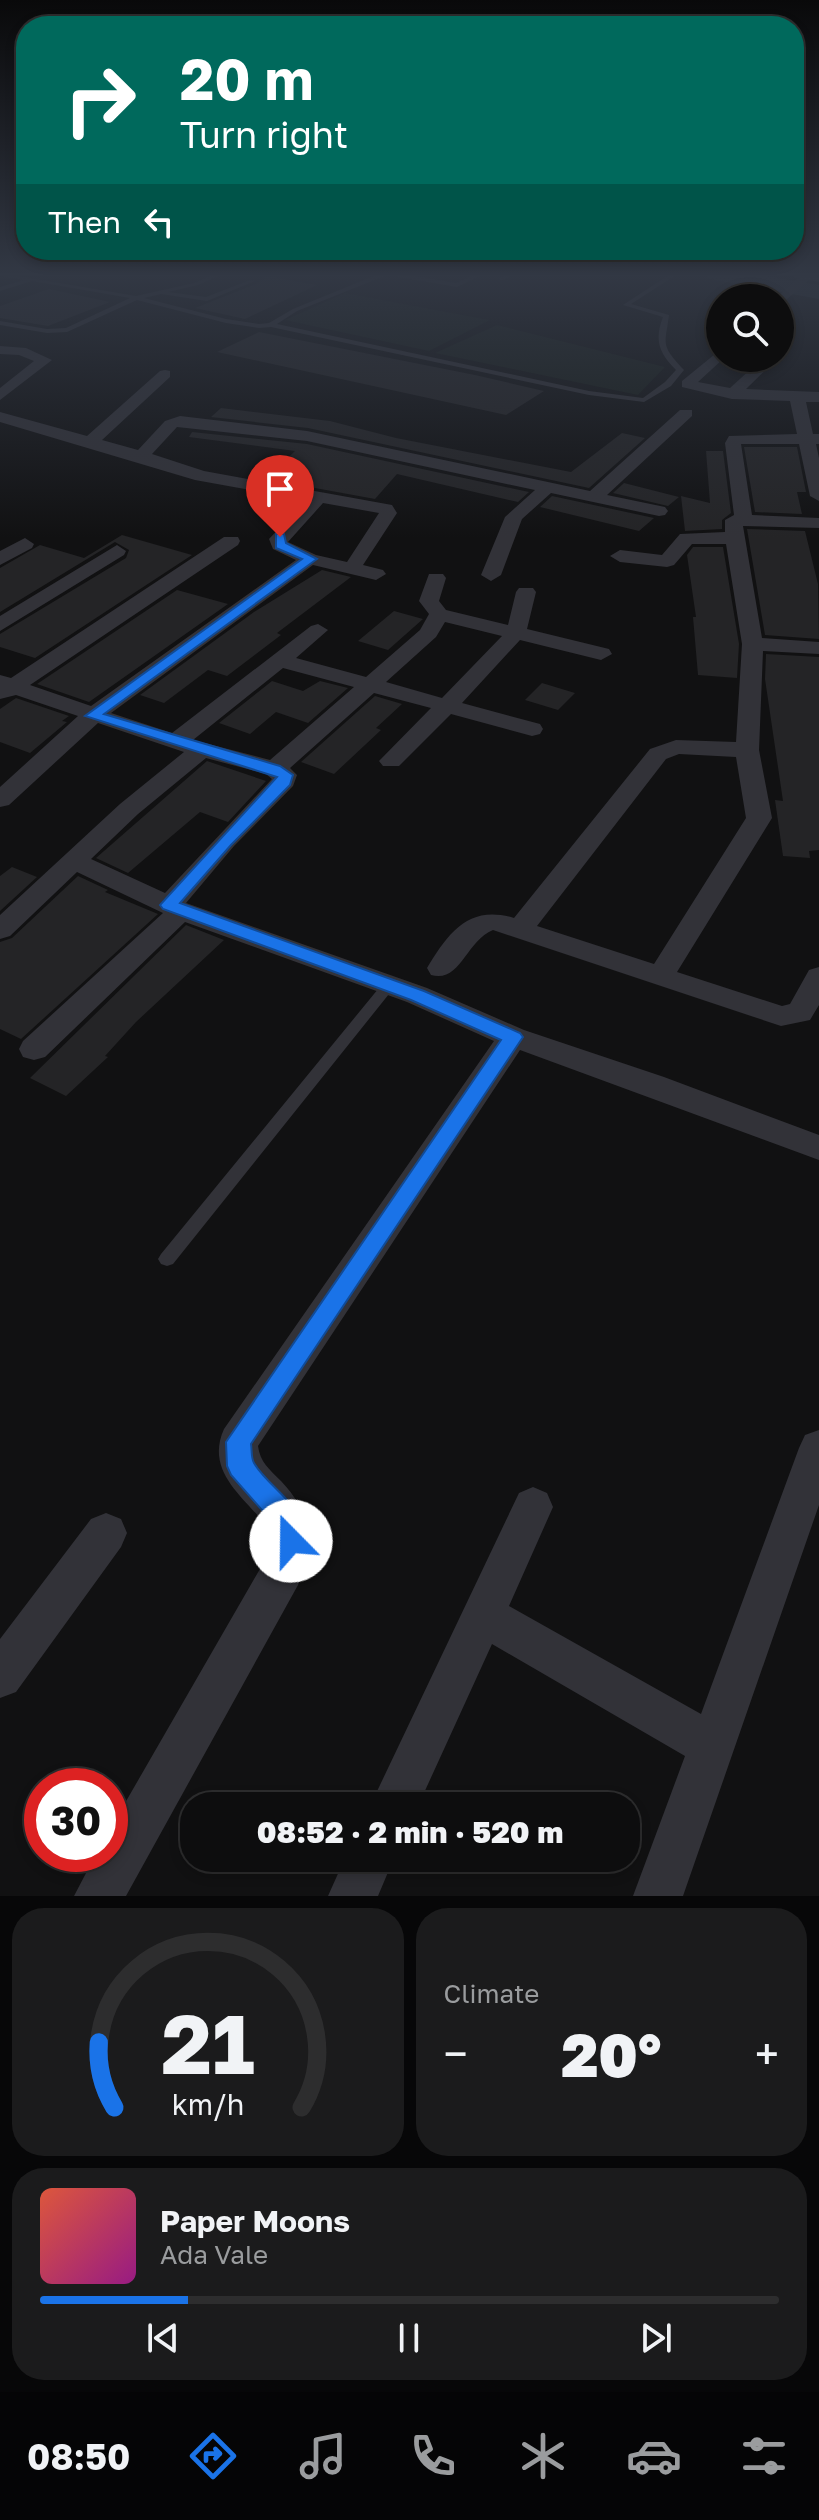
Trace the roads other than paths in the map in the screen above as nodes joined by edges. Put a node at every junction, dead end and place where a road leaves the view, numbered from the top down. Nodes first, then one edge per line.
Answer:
1 (43, 361) edge
2 (442, 361) edge
3 (670, 361) edge
4 (706, 366) edge
5 (756, 372) edge
6 (165, 374) dead end
7 (732, 394) junction
8 (0, 395) edge
9 (797, 397) junction
10 (819, 397) edge
11 (686, 413) dead end
12 (0, 417) edge
13 (813, 438) edge
14 (90, 442) junction
15 (141, 456) junction
16 (546, 489) junction
17 (819, 496) edge
18 (319, 497) junction
19 (592, 499) junction
20 (659, 511) dead end
21 (744, 519) junction
22 (819, 523) edge
23 (734, 538) junction
24 (231, 541) dead end
25 (25, 544) dead end
26 (117, 551) dead end
27 (620, 556) dead end
28 (0, 559) edge
29 (310, 559) junction
30 (352, 568) junction
31 (376, 574) dead end
32 (491, 575) dead end
33 (436, 578) dead end
34 (526, 592) dead end
35 (439, 614) junction
36 (0, 625) edge
37 (318, 630) dead end
38 (516, 631) junction
39 (753, 644) junction
40 (819, 648) edge
41 (601, 654) dead end
42 (279, 660) junction
43 (372, 686) junction
44 (5, 688) edge
45 (445, 706) junction
46 (92, 716) junction
47 (532, 729) dead end
48 (175, 742) junction
49 (201, 750) junction
50 (747, 750) junction
51 (391, 761) dead end
52 (274, 769) junction
53 (0, 800) edge
54 (74, 861) junction
55 (175, 908) junction
56 (521, 928) junction
57 (0, 930) edge
58 (441, 968) dead end
59 (661, 975) junction
60 (819, 977) edge
61 (388, 986) junction
62 (513, 1037) junction
63 (34, 1049) dead end
64 (819, 1148) edge
65 (167, 1259) dead end
66 (819, 1448) edge
67 (533, 1507) dead end
68 (106, 1533) dead end
69 (483, 1615) junction
70 (0, 1676) edge
71 (712, 1746) junction
72 (401, 1792) edge
73 (364, 1872) edge
74 (99, 1896) edge
75 (353, 1896) edge
76 (658, 1896) edge

1 - 8 street
2 - 3 lane
4 - 7 street
5 - 7 street
6 - 14 street
7 - 9 street
9 - 10 street
9 - 13 street
11 - 19 street
12 - 14 street
13 - 17 street
13 - 21 street
14 - 15 street
15 - 16 street
15 - 18 street
16 - 19 street
16 - 32 street
18 - 29 street
18 - 30 street
19 - 20 street
21 - 22 street
21 - 23 street
23 - 27 street
23 - 39 street
24 - 44 street
25 - 28 street
26 - 36 street
29 - 30 street
29 - 46 street
30 - 31 street
33 - 35 street
34 - 38 street
35 - 38 street
35 - 43 street
37 - 42 street
38 - 41 street
38 - 45 street
39 - 40 street
39 - 50 street
42 - 43 street
42 - 48 street
43 - 45 street
43 - 52 street
44 - 46 street
45 - 47 street
45 - 51 street
46 - 48 street
46 - 53 street
48 - 49 street
49 - 52 street
49 - 54 street
50 - 56 street
50 - 59 street
52 - 55 street
54 - 55 street
54 - 57 street
55 - 61 street
55 - 63 street
56 - 58 street
56 - 59 street
59 - 60 street
61 - 62 street
61 - 65 lane
62 - 64 street
62 - 74 street
66 - 71 street
67 - 69 street
68 - 70 street
69 - 71 street
69 - 72 street
71 - 76 street
73 - 75 street

